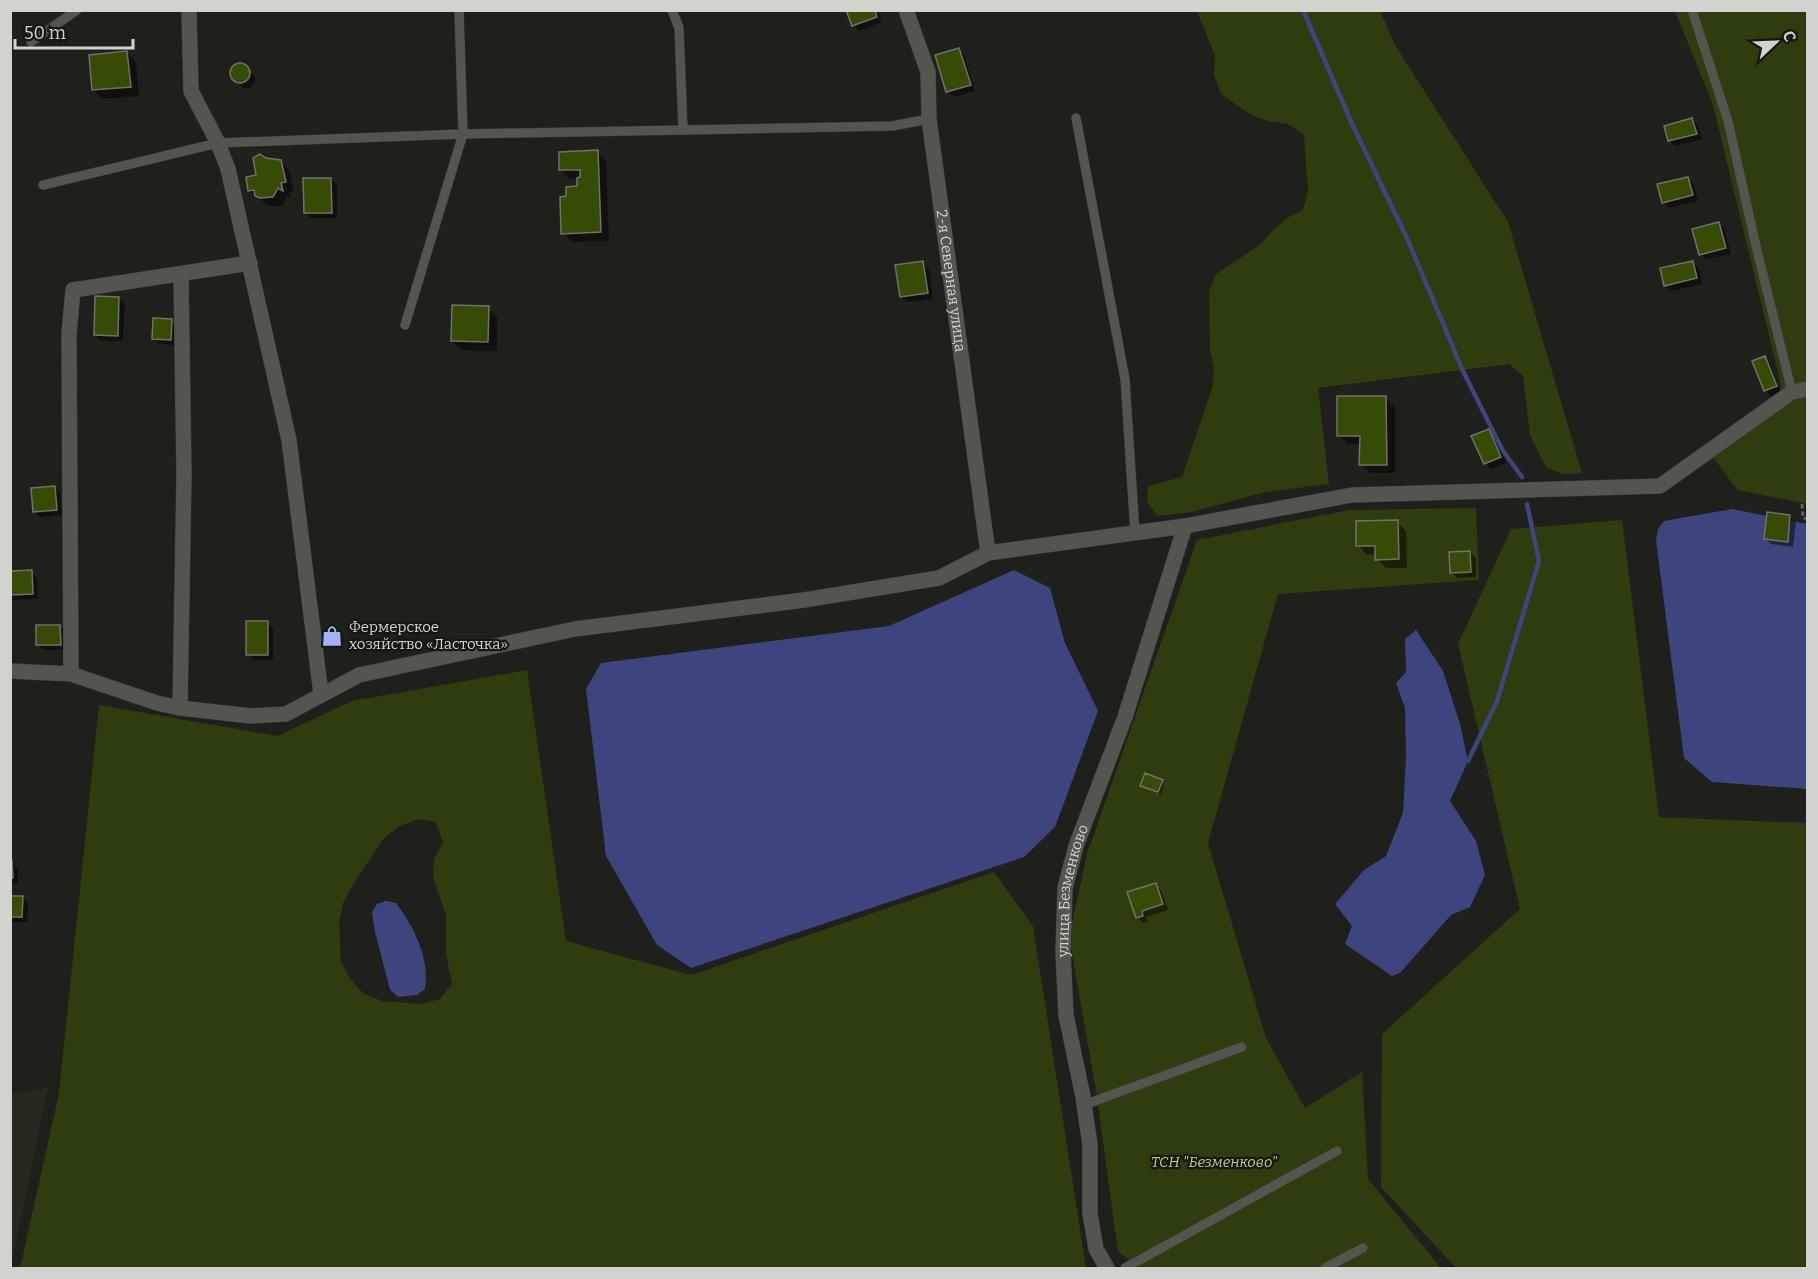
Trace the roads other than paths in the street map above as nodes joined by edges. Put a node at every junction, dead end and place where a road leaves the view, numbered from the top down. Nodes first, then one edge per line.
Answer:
1 (78, 10) edge
2 (189, 10) edge
3 (459, 10) edge
4 (672, 10) edge
5 (906, 10) edge
6 (1692, 10) edge
7 (31, 42) dead end
8 (928, 118) junction
9 (1076, 118) dead end
10 (683, 129) junction
11 (463, 134) junction
12 (218, 143) junction
13 (43, 185) dead end
14 (250, 263) junction
15 (181, 274) junction
16 (405, 325) dead end
17 (1800, 390) edge
18 (1185, 526) junction
19 (1136, 533) junction
20 (988, 553) junction
21 (10, 671) edge
22 (71, 674) junction
23 (321, 694) junction
24 (180, 708) junction
25 (1242, 1047) dead end
26 (1084, 1106) junction
27 (1337, 1151) dead end
28 (1363, 1248) dead end
29 (1107, 1269) edge
30 (1125, 1269) edge
31 (1325, 1269) edge

1 - 7 lane
2 - 12 street
3 - 11 lane
4 - 10 lane
5 - 8 street, 2-я Северная улица
6 - 17 lane
8 - 10 lane
8 - 20 street, 2-я Северная улица
9 - 19 lane
10 - 11 lane
11 - 12 lane
11 - 16 lane
12 - 13 lane
12 - 14 street
14 - 15 street
14 - 23 street
15 - 22 street
15 - 24 street
17 - 18 street
18 - 19 street
18 - 26 street, улица Безменково
19 - 20 street
20 - 23 street
21 - 22 street
22 - 24 street
23 - 24 street
25 - 26 lane
26 - 29 street, улица Безменково
27 - 30 lane
28 - 31 lane

